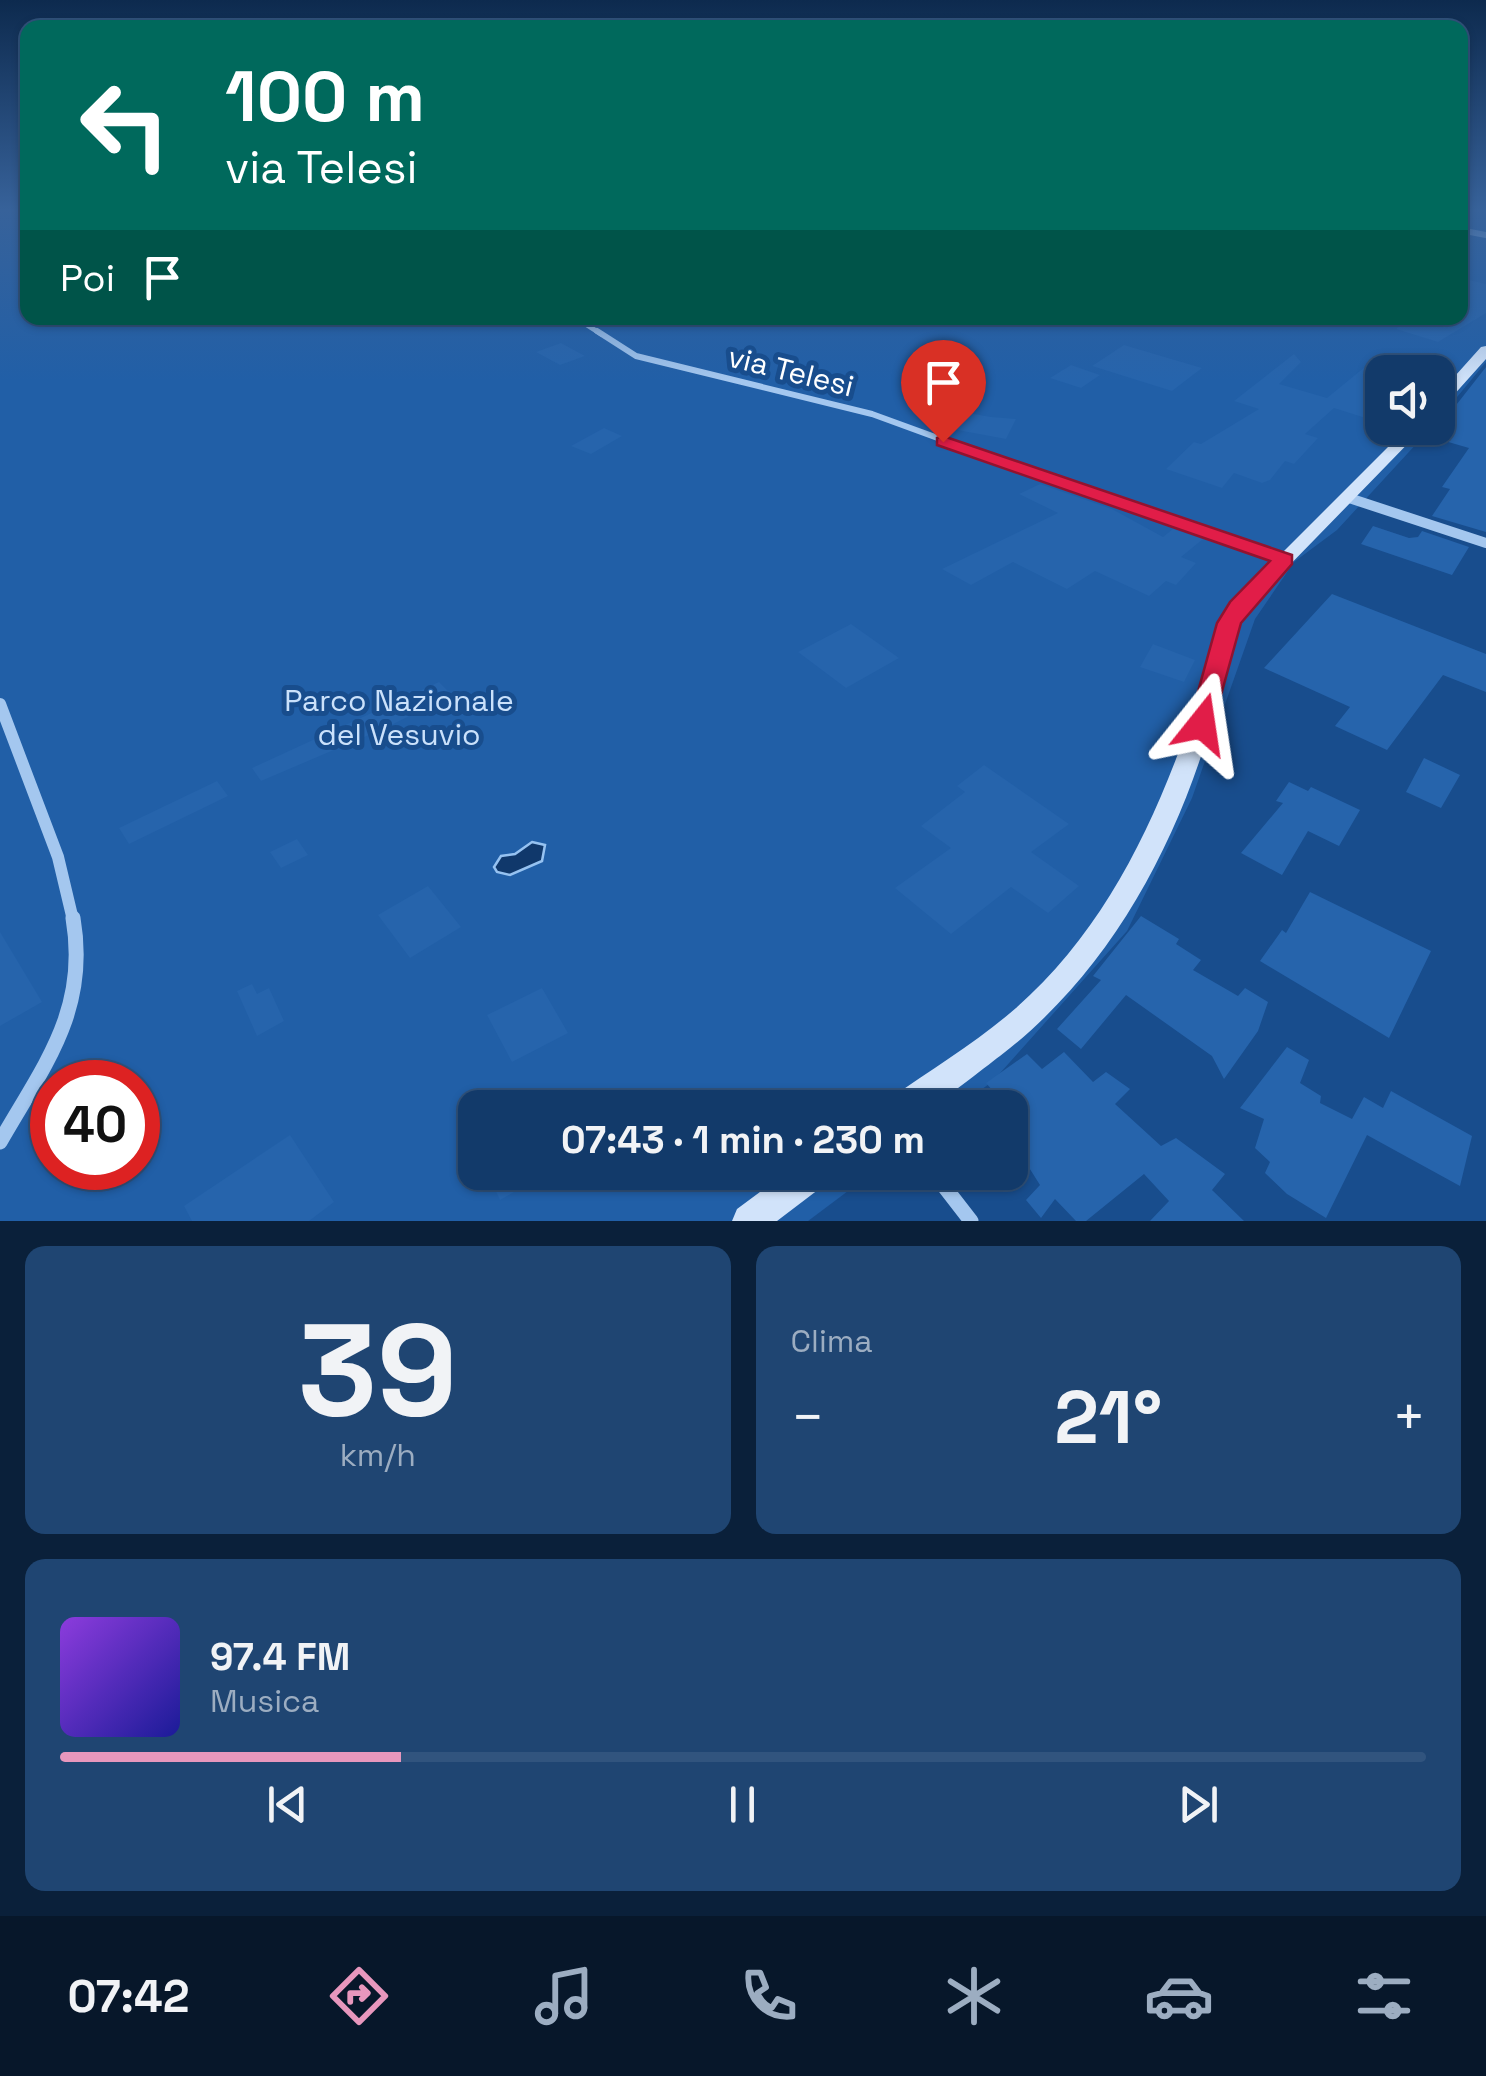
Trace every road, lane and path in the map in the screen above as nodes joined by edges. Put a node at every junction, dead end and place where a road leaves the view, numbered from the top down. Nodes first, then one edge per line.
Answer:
1 (587, 325) edge
2 (1485, 352) edge
3 (1455, 385) edge
4 (1397, 445) edge
5 (1346, 497) junction
6 (1486, 542) edge
7 (1284, 559) junction
8 (0, 704) edge
9 (926, 1090) edge
10 (0, 1142) edge
11 (790, 1190) edge
12 (947, 1190) edge
13 (749, 1221) edge
14 (970, 1221) edge

1 - 7 lane, via Telesi
2 - 3 street
4 - 5 street
5 - 6 street
5 - 7 street
7 - 9 street
8 - 10 street
11 - 13 street
12 - 14 street

